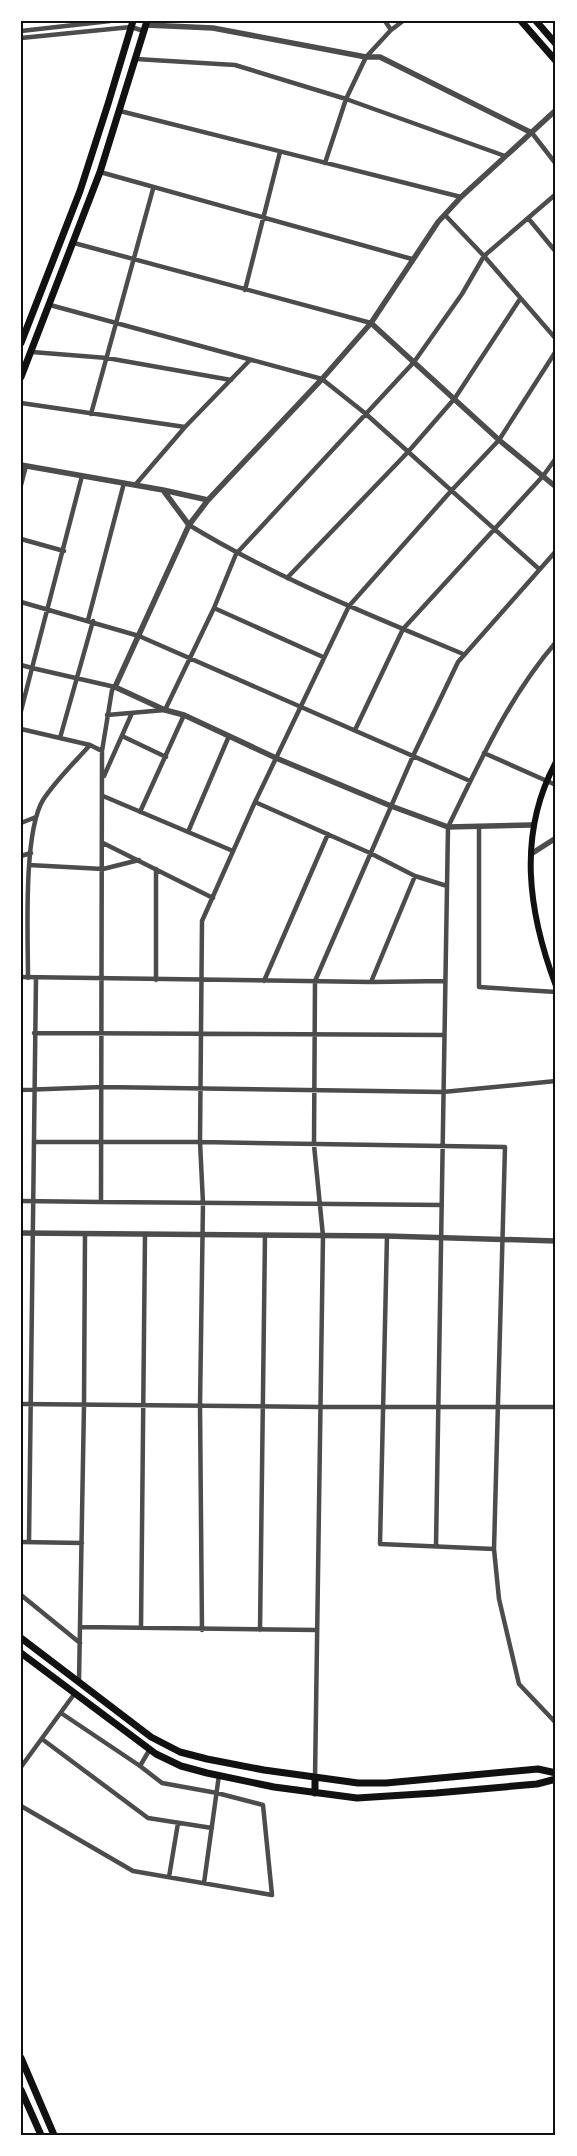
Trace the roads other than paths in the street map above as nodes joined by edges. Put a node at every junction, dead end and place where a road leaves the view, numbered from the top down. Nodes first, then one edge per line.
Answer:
1 (110, 21) edge
2 (121, 21) edge
3 (216, 21) edge
4 (385, 21) edge
5 (403, 21) edge
6 (522, 21) edge
7 (536, 21) edge
8 (132, 24) edge
9 (146, 24) edge
10 (122, 28) junction
11 (214, 28) junction
12 (392, 30) junction
13 (21, 31) edge
14 (21, 38) edge
15 (556, 44) edge
16 (366, 57) junction
17 (136, 59) junction
18 (556, 61) edge
19 (346, 99) junction
20 (556, 110) edge
21 (120, 111) junction
22 (532, 133) junction
23 (280, 152) junction
24 (505, 156) junction
25 (325, 163) junction
26 (556, 164) edge
27 (100, 172) junction
28 (153, 189) junction
29 (556, 194) edge
30 (461, 197) junction
31 (445, 215) junction
32 (263, 218) junction
33 (528, 218) junction
34 (74, 243) junction
35 (556, 252) edge
36 (484, 256) junction
37 (132, 260) junction
38 (412, 260) junction
39 (245, 290) junction
40 (520, 299) junction
41 (50, 306) junction
42 (371, 323) junction
43 (114, 324) junction
44 (556, 339) edge
45 (21, 344) edge
46 (556, 351) edge
47 (32, 352) junction
48 (107, 358) junction
49 (249, 361) junction
50 (414, 362) junction
51 (21, 377) edge
52 (322, 379) junction
53 (231, 380) junction
54 (455, 398) junction
55 (21, 403) edge
56 (91, 414) junction
57 (366, 414) junction
58 (185, 427) junction
59 (499, 440) junction
60 (408, 452) junction
61 (556, 458) edge
62 (24, 466) edge
63 (82, 476) junction
64 (543, 476) junction
65 (124, 483) junction
66 (136, 484) junction
67 (21, 485) edge
68 (556, 487) edge
69 (163, 490) junction
70 (450, 491) junction
71 (208, 500) junction
72 (189, 525) junction
73 (494, 530) junction
74 (21, 539) edge
75 (64, 551) junction
76 (556, 551) edge
77 (236, 554) junction
78 (539, 569) junction
79 (287, 578) junction
80 (21, 602) edge
81 (349, 606) junction
82 (214, 608) junction
83 (48, 609) junction
84 (90, 621) junction
85 (403, 629) junction
86 (139, 636) junction
87 (556, 642) edge
88 (463, 654) junction
89 (323, 657) junction
90 (190, 659) junction
91 (21, 665) edge
92 (32, 668) junction
93 (76, 678) junction
94 (115, 687) junction
95 (301, 708) junction
96 (165, 710) junction
97 (21, 711) edge
98 (132, 713) junction
99 (107, 714) junction
100 (184, 715) junction
101 (21, 729) edge
102 (355, 730) junction
103 (122, 736) junction
104 (229, 736) junction
105 (60, 738) junction
106 (90, 745) junction
107 (102, 751) junction
108 (484, 753) junction
109 (412, 756) junction
110 (166, 757) junction
111 (276, 758) junction
112 (556, 762) edge
113 (102, 779) junction
114 (546, 779) junction
115 (470, 781) junction
116 (556, 785) edge
117 (103, 796) junction
118 (255, 802) junction
119 (391, 806) junction
120 (140, 812) junction
121 (36, 817) junction
122 (21, 823) edge
123 (532, 825) junction
124 (479, 826) junction
125 (448, 827) junction
126 (188, 832) junction
127 (328, 834) junction
128 (556, 838) edge
129 (103, 842) junction
130 (233, 851) junction
131 (31, 853) junction
132 (370, 853) junction
133 (531, 854) junction
134 (21, 856) edge
135 (138, 860) junction
136 (29, 866) junction
137 (103, 869) junction
138 (156, 869) junction
139 (415, 876) junction
140 (447, 886) junction
141 (213, 898) junction
142 (21, 978) edge
143 (28, 978) junction
144 (36, 978) junction
145 (103, 979) junction
146 (156, 980) junction
147 (202, 980) junction
148 (264, 981) junction
149 (316, 981) junction
150 (445, 981) junction
151 (371, 982) junction
152 (556, 986) edge
153 (556, 992) edge
154 (34, 1033) junction
155 (102, 1033) junction
156 (201, 1034) junction
157 (315, 1035) junction
158 (444, 1035) junction
159 (556, 1082) edge
160 (102, 1087) junction
161 (200, 1088) junction
162 (21, 1090) edge
163 (35, 1090) junction
164 (316, 1091) junction
165 (443, 1092) junction
166 (34, 1142) junction
167 (102, 1142) junction
168 (200, 1142) junction
169 (314, 1145) junction
170 (442, 1146) junction
171 (21, 1201) edge
172 (34, 1201) junction
173 (101, 1202) junction
174 (203, 1203) junction
175 (322, 1204) junction
176 (442, 1205) junction
177 (21, 1233) edge
178 (33, 1234) junction
179 (85, 1234) junction
180 (145, 1234) junction
181 (203, 1235) junction
182 (265, 1235) junction
183 (323, 1236) junction
184 (387, 1236) junction
185 (442, 1238) junction
186 (502, 1238) junction
187 (556, 1241) edge
188 (21, 1404) edge
189 (31, 1404) junction
190 (84, 1405) junction
191 (143, 1406) junction
192 (200, 1406) junction
193 (385, 1406) junction
194 (556, 1406) edge
195 (263, 1407) junction
196 (321, 1407) junction
197 (439, 1407) junction
198 (497, 1407) junction
199 (21, 1542) edge
200 (29, 1542) junction
201 (82, 1543) junction
202 (436, 1546) junction
203 (494, 1549) junction
204 (21, 1595) edge
205 (81, 1627) junction
206 (141, 1628) junction
207 (202, 1630) junction
208 (260, 1630) junction
209 (318, 1630) junction
210 (21, 1638) edge
211 (80, 1643) junction
212 (21, 1653) edge
213 (80, 1682) junction
214 (75, 1693) junction
215 (61, 1713) junction
216 (556, 1723) edge
217 (42, 1739) junction
218 (150, 1750) junction
219 (220, 1762) junction
220 (140, 1766) junction
221 (21, 1767) edge
222 (556, 1773) edge
223 (219, 1775) junction
224 (315, 1778) junction
225 (556, 1779) edge
226 (218, 1793) junction
227 (315, 1793) junction
228 (21, 1806) edge
229 (178, 1823) junction
230 (212, 1828) junction
231 (169, 1878) junction
232 (204, 1883) junction
233 (21, 2058) edge
234 (21, 2090) edge
235 (41, 2135) edge
236 (54, 2135) edge

1 - 13 street
2 - 10 street
3 - 11 street
4 - 12 street
5 - 12 street
6 - 18 main road
7 - 15 main road
8 - 9 street
8 - 10 street
8 - 45 main road
9 - 11 street
9 - 17 main road
10 - 14 street
11 - 16 street
12 - 16 street
16 - 19 street
16 - 22 street
17 - 19 street
17 - 21 main road
19 - 24 street
19 - 25 street
20 - 22 street
21 - 23 street
21 - 27 main road
22 - 24 street
22 - 26 street
23 - 25 street
23 - 32 street
24 - 30 street
25 - 30 street
27 - 28 street
27 - 34 main road
28 - 32 street
28 - 37 street
29 - 33 street
30 - 31 street
31 - 36 street
31 - 38 street
32 - 38 street
32 - 39 street
33 - 35 street
33 - 36 street
34 - 37 street
34 - 41 main road
36 - 40 street
36 - 50 street
37 - 39 street
37 - 43 street
38 - 42 street
39 - 42 street
40 - 44 street
40 - 54 street
41 - 43 street
41 - 47 main road
42 - 50 street
42 - 52 street
43 - 48 street
43 - 49 street
46 - 59 street
47 - 48 street
47 - 51 main road
48 - 53 street
48 - 56 street
49 - 52 street
49 - 53 street
50 - 54 street
50 - 57 street
52 - 57 street
52 - 71 street
53 - 58 street
54 - 59 street
54 - 60 street
55 - 56 street
56 - 58 street
57 - 60 street
57 - 77 street
58 - 66 street
59 - 64 street
59 - 70 street
60 - 70 street
60 - 79 street
61 - 64 street
62 - 63 street
62 - 67 street
63 - 65 street
63 - 75 street
64 - 68 street
64 - 73 street
65 - 66 street
65 - 84 street
66 - 69 street
69 - 71 street
69 - 72 street
70 - 73 street
70 - 81 street
71 - 72 street
72 - 77 street
72 - 86 street
73 - 78 street
73 - 85 street
74 - 75 street
75 - 83 street
76 - 78 street
77 - 79 street
77 - 82 street
78 - 88 street
79 - 81 street
80 - 83 street
81 - 85 street
81 - 89 street
82 - 89 street
82 - 90 street
83 - 84 street
83 - 92 street
84 - 86 street
84 - 93 street
85 - 88 street
85 - 102 street
86 - 90 street
86 - 94 street
87 - 108 street
88 - 109 street
89 - 95 street
90 - 95 street
90 - 96 street
91 - 92 street
92 - 93 street
92 - 97 street
93 - 94 street
93 - 105 street
94 - 96 street
94 - 99 street
95 - 102 street
95 - 111 street
96 - 98 street
96 - 100 street
98 - 99 street
98 - 103 street
99 - 107 street
100 - 104 street
100 - 110 street
101 - 105 street
102 - 109 street
103 - 110 street
103 - 113 street
104 - 111 street
104 - 126 street
105 - 106 street
106 - 107 street
106 - 121 street
107 - 113 street
108 - 114 street
108 - 115 street
109 - 115 street
109 - 119 street
110 - 120 street
111 - 118 street
111 - 119 street
112 - 114 main road
113 - 117 street
114 - 116 street
114 - 123 main road
115 - 125 street
117 - 120 street
117 - 129 street
118 - 127 street
118 - 130 street
119 - 125 street
119 - 132 street
120 - 126 street
121 - 122 street
121 - 131 street
123 - 124 street
123 - 133 main road
124 - 125 street
124 - 153 street
125 - 140 street
126 - 130 street
127 - 132 street
127 - 148 street
128 - 133 street
129 - 135 street
129 - 137 street
130 - 141 street
131 - 134 street
131 - 136 street
132 - 139 street
132 - 149 street
133 - 152 main road
135 - 137 street
135 - 138 street
136 - 137 street
136 - 143 street
137 - 145 street
138 - 141 street
138 - 146 street
139 - 140 street
139 - 151 street
140 - 150 street
141 - 147 street
142 - 143 street
143 - 144 street
144 - 145 street
144 - 154 street
145 - 146 street
145 - 155 street
146 - 147 street
147 - 148 street
147 - 156 street
148 - 149 street
149 - 151 street
149 - 157 street
150 - 151 street
150 - 158 street
154 - 155 street
154 - 163 street
155 - 156 street
155 - 160 street
156 - 157 street
156 - 161 street
157 - 158 street
157 - 164 street
158 - 165 street
159 - 165 street
160 - 161 street
160 - 163 street
160 - 167 street
161 - 164 street
161 - 168 street
162 - 163 street
163 - 166 street
164 - 165 street
164 - 169 street
165 - 170 street
166 - 167 street
166 - 172 street
167 - 168 street
167 - 173 street
168 - 169 street
168 - 174 street
169 - 170 street
169 - 175 street
170 - 176 street
170 - 186 street
171 - 172 street
172 - 173 street
172 - 178 street
173 - 174 street
174 - 175 street
174 - 181 street
175 - 176 street
175 - 183 street
176 - 185 street
177 - 178 street
178 - 179 street
178 - 189 street
179 - 180 street
179 - 190 street
180 - 181 street
180 - 191 street
181 - 182 street
181 - 192 street
182 - 183 street
182 - 195 street
183 - 184 street
183 - 196 street
184 - 185 street
184 - 193 street
185 - 186 street
185 - 197 street
186 - 187 street
186 - 198 street
188 - 189 street
189 - 190 street
189 - 200 street
190 - 191 street
190 - 201 street
191 - 192 street
191 - 206 street
192 - 195 street
192 - 207 street
193 - 196 street
193 - 197 street
193 - 202 street
194 - 198 street
195 - 196 street
195 - 208 street
196 - 209 street
197 - 198 street
197 - 202 street
198 - 203 street
199 - 200 street
200 - 201 street
201 - 205 street
202 - 203 street
203 - 216 street
204 - 211 street
205 - 206 street
205 - 211 street
206 - 207 street
207 - 208 street
208 - 209 street
209 - 224 street
210 - 213 main road
211 - 213 street
212 - 214 main road
213 - 214 main road
213 - 219 main road
214 - 215 street
214 - 218 main road
215 - 217 street
215 - 220 street
217 - 221 street
217 - 229 street
218 - 220 street
218 - 223 main road
219 - 223 main road
219 - 224 main road
220 - 226 street
222 - 224 main road
223 - 226 street
223 - 227 main road
224 - 227 main road
225 - 227 main road
226 - 230 street
226 - 232 street
228 - 231 street
229 - 230 street
229 - 231 street
230 - 232 street
231 - 232 street
233 - 236 main road
234 - 235 main road

